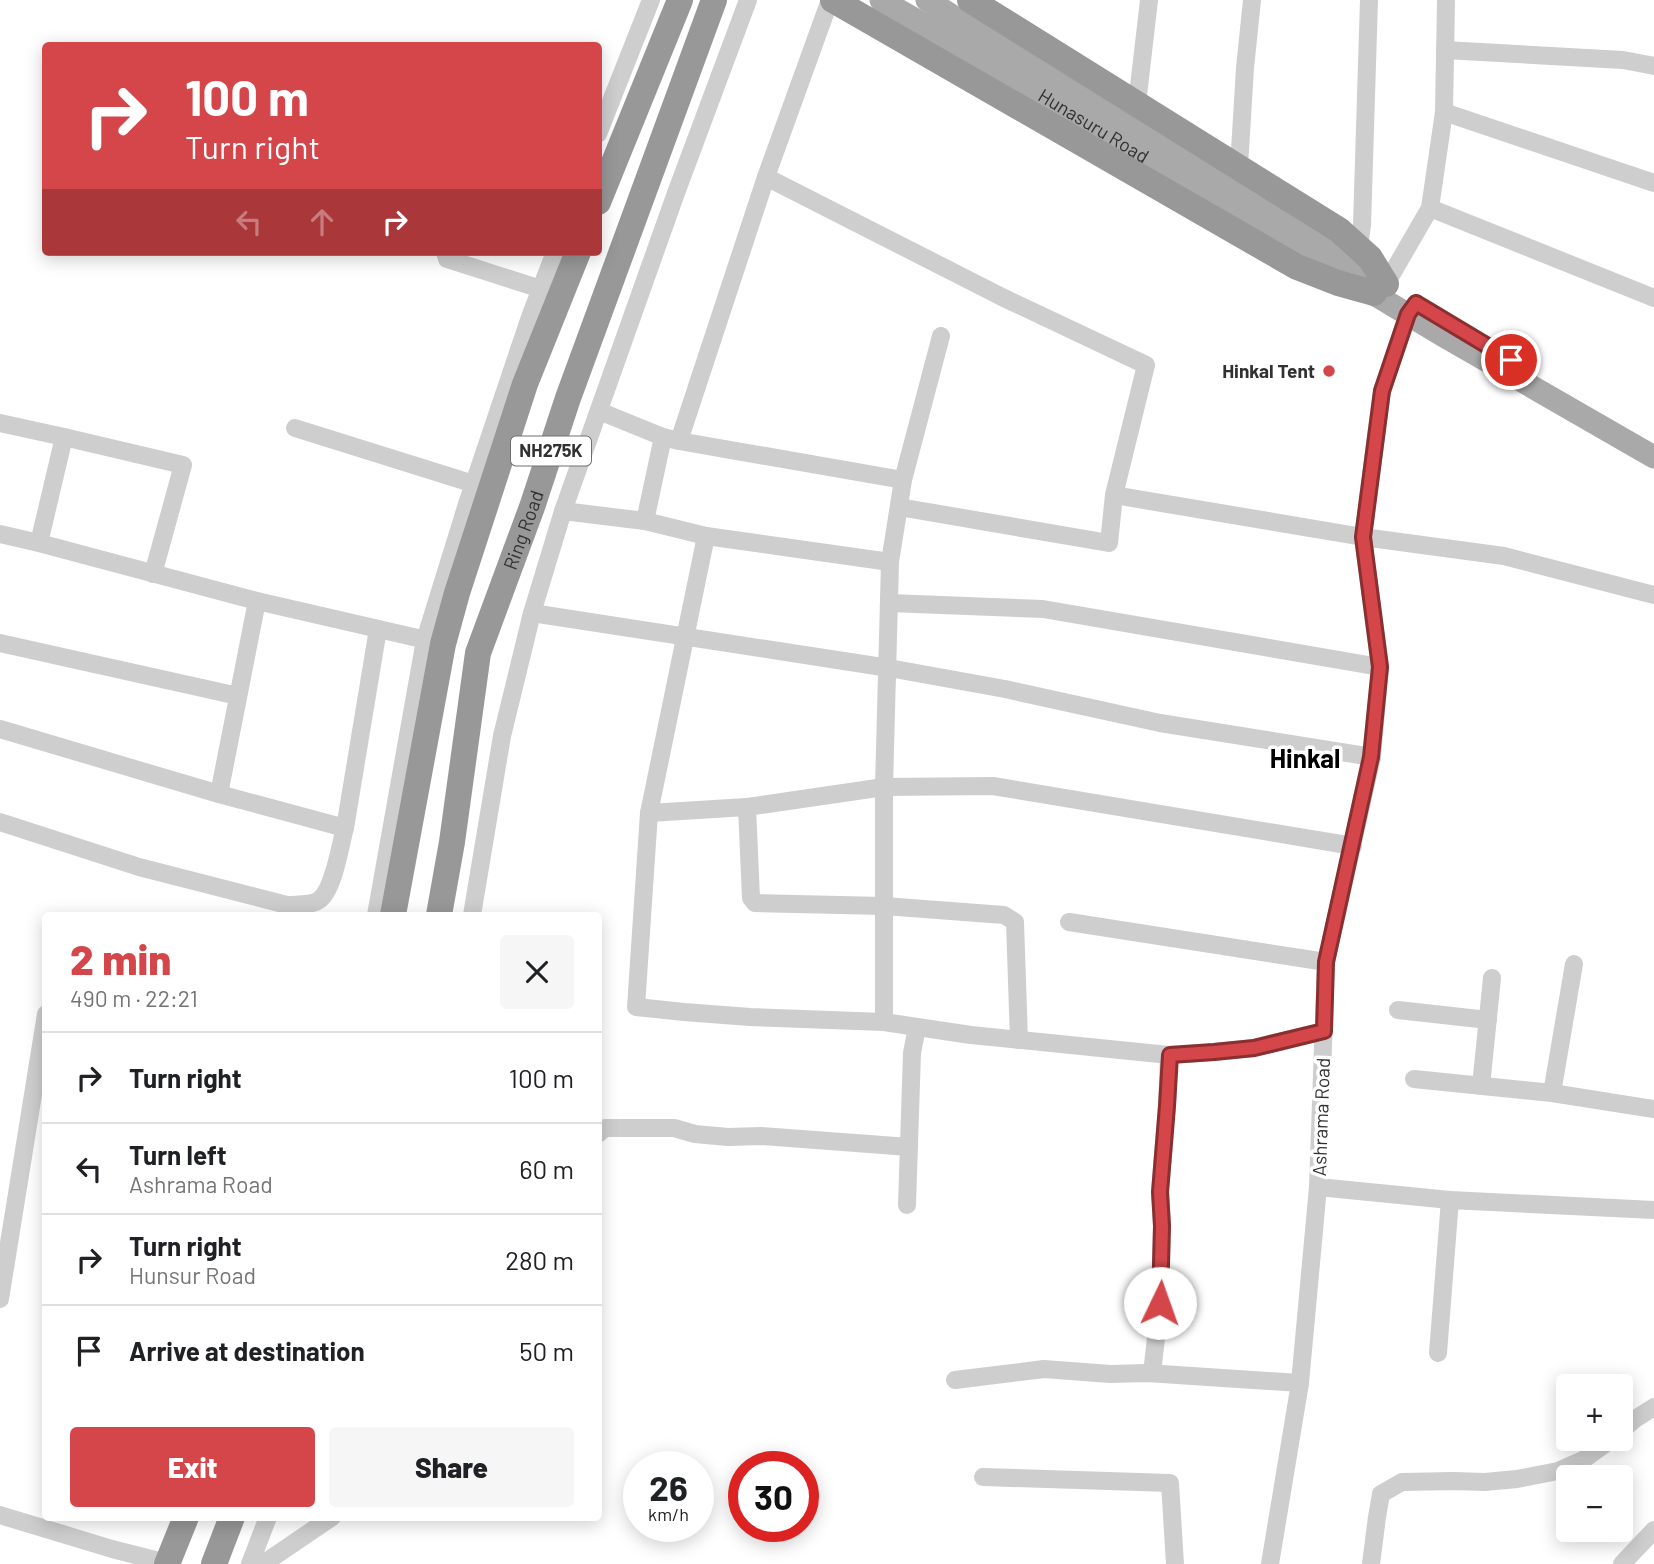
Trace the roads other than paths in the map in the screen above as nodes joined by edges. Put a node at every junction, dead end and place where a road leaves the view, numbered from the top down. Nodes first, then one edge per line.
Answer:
1 (650, 0) edge
2 (680, 0) edge
3 (714, 0) edge
4 (748, 0) edge
5 (832, 0) edge
6 (881, 0) edge
7 (927, 0) edge
8 (1149, 0) edge
9 (1252, 0) edge
10 (1369, 0) edge
11 (1446, 0) edge
12 (981, 3) edge
13 (1445, 51) junction
14 (1654, 66) edge
15 (615, 88) junction
16 (1137, 104) junction
17 (1444, 112) junction
18 (602, 123) edge
19 (617, 156) junction
20 (1239, 167) junction
21 (766, 177) junction
22 (1654, 183) edge
23 (602, 192) edge
24 (1430, 208) junction
25 (1310, 244) junction
26 (1365, 253) junction
27 (446, 256) edge
28 (553, 256) edge
29 (576, 256) edge
30 (541, 289) junction
31 (1380, 289) junction
32 (1654, 298) edge
33 (1412, 308) junction
34 (940, 336) dead end
35 (599, 411) junction
36 (0, 423) edge
37 (295, 428) dead end
38 (64, 437) junction
39 (671, 439) junction
40 (1654, 447) edge
41 (1654, 457) edge
42 (903, 480) junction
43 (474, 484) junction
44 (1114, 495) junction
45 (899, 507) junction
46 (563, 511) junction
47 (645, 521) junction
48 (0, 534) edge
49 (706, 536) junction
50 (1363, 537) junction
51 (39, 543) junction
52 (890, 562) junction
53 (153, 574) junction
54 (1654, 595) edge
55 (257, 601) junction
56 (890, 603) junction
57 (532, 612) junction
58 (378, 629) junction
59 (686, 636) junction
60 (434, 642) junction
61 (0, 643) edge
62 (1380, 667) junction
63 (889, 668) junction
64 (238, 696) junction
65 (0, 729) edge
66 (1371, 757) junction
67 (884, 787) junction
68 (219, 794) junction
69 (747, 807) junction
70 (649, 813) junction
71 (0, 822) edge
72 (345, 828) junction
73 (1353, 846) junction
74 (884, 906) junction
75 (309, 909) edge
76 (377, 912) edge
77 (393, 912) edge
78 (440, 912) edge
79 (472, 912) edge
80 (1069, 922) dead end
81 (1326, 962) junction
82 (1574, 964) dead end
83 (1492, 978) dead end
84 (1398, 1010) dead end
85 (1488, 1020) junction
86 (884, 1022) junction
87 (917, 1027) junction
88 (1324, 1031) junction
89 (42, 1039) edge
90 (1019, 1040) junction
91 (1170, 1055) junction
92 (1414, 1079) dead end
93 (1481, 1086) junction
94 (1552, 1093) junction
95 (1654, 1109) edge
96 (602, 1131) edge
97 (909, 1147) junction
98 (1318, 1187) junction
99 (1450, 1200) junction
100 (907, 1205) dead end
101 (1654, 1210) edge
102 (0, 1299) edge
103 (1438, 1353) dead end
104 (1152, 1373) junction
105 (955, 1380) dead end
106 (1300, 1383) junction
107 (1654, 1407) edge
108 (1633, 1421) edge
109 (1596, 1451) edge
110 (983, 1477) dead end
111 (0, 1515) edge
112 (174, 1521) edge
113 (184, 1521) edge
114 (231, 1521) edge
115 (266, 1521) edge
116 (326, 1521) edge
117 (1654, 1530) edge
118 (109, 1557) edge
119 (162, 1563) edge
120 (215, 1564) edge
121 (250, 1564) edge
122 (263, 1564) edge
123 (1175, 1564) edge
124 (1270, 1564) edge
125 (1371, 1564) edge
126 (1623, 1564) edge

1 - 15 street
2 - 19 highway
3 - 78 highway, Ring Road / NH275K
4 - 35 street
5 - 21 street
5 - 31 highway
6 - 25 main road, Hunasuru Road
7 - 25 main road, Hunasuru Road
8 - 16 street
9 - 20 street
10 - 26 street
11 - 13 street
12 - 16 highway
13 - 14 street
13 - 17 street
15 - 18 street
15 - 19 street
16 - 20 highway
17 - 22 street
17 - 24 street
19 - 23 highway
20 - 26 highway
21 - 39 street
21 - 44 street
24 - 31 street
24 - 32 street
25 - 31 main road
26 - 31 highway
27 - 30 street
28 - 30 street
29 - 60 highway, NH275K
30 - 43 street
31 - 33 main road
33 - 40 main road
33 - 41 main road
33 - 50 street, Ashrama Road
34 - 42 street
35 - 39 street
35 - 46 street
36 - 38 street
37 - 43 street
38 - 51 street
38 - 53 street
39 - 42 street
39 - 47 street
42 - 45 street
43 - 60 street
44 - 45 street
44 - 50 street
45 - 52 street
46 - 47 street
46 - 57 street
47 - 49 street
48 - 51 street
49 - 52 street
49 - 59 street
50 - 54 street
50 - 62 street, Ashrama Road
51 - 53 street
52 - 56 street
53 - 55 street
55 - 58 street
55 - 64 street
56 - 62 street
56 - 63 street
57 - 59 street
57 - 79 street
58 - 60 street
58 - 72 street
59 - 63 street
59 - 70 street
60 - 76 street
60 - 77 highway, NH275K
61 - 64 street
62 - 66 street, Ashrama Road
63 - 66 street
63 - 67 street
64 - 68 street
65 - 68 street
66 - 73 street, Ashrama Road
67 - 69 street
67 - 73 street
67 - 74 street
68 - 72 street
69 - 70 street
69 - 74 street
70 - 86 street
71 - 75 street
72 - 75 street
73 - 81 street, Ashrama Road
74 - 86 street
74 - 90 street
80 - 81 street
81 - 88 street, Ashrama Road
82 - 94 street
83 - 85 street
84 - 85 street
85 - 93 street
86 - 87 street
87 - 90 street
87 - 97 street
88 - 91 street
88 - 98 street, Ashrama Road
89 - 102 street
90 - 91 street
91 - 104 street
92 - 93 street
93 - 94 street
94 - 95 street
96 - 97 street
97 - 100 street
98 - 99 street
98 - 106 street, Ashrama Road
99 - 101 street
99 - 103 street
104 - 105 street
104 - 106 street
106 - 124 street, Ashrama Road
107 - 108 street
109 - 125 street
110 - 123 street
111 - 118 street
112 - 119 street
113 - 119 highway
114 - 120 highway
115 - 121 street
116 - 122 street
117 - 126 street
118 - 119 street

